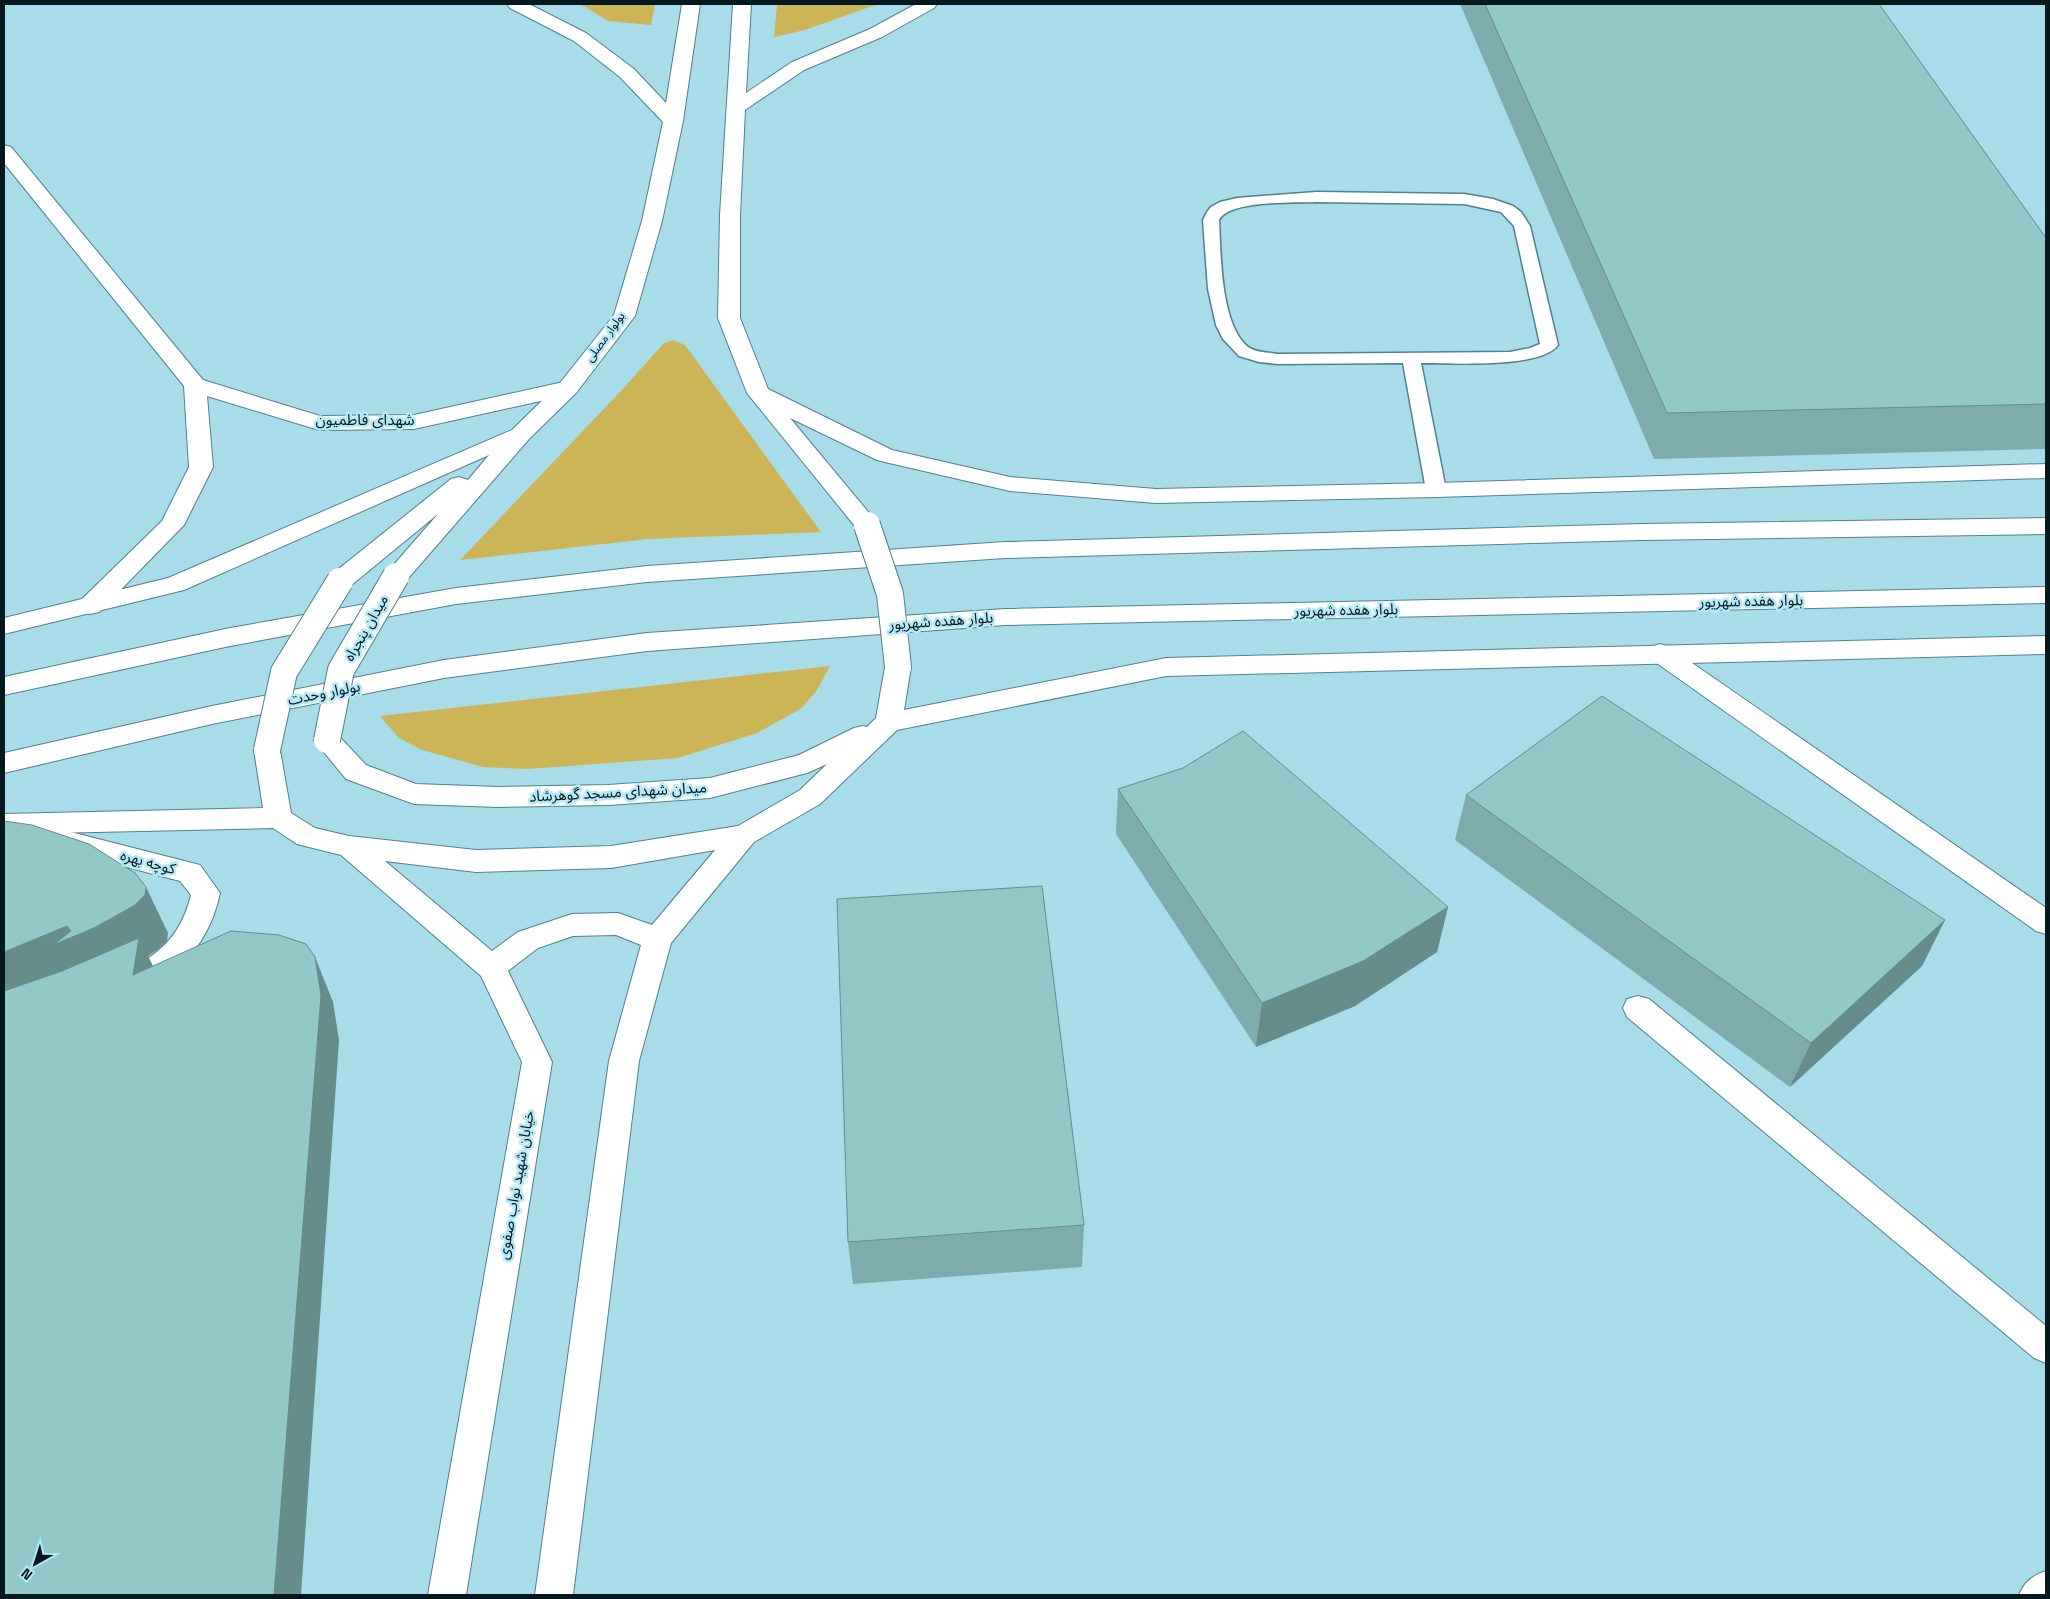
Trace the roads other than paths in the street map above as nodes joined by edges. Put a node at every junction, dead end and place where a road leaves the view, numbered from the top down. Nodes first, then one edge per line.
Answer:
1 (516, 4) edge
2 (691, 4) edge
3 (742, 4) edge
4 (928, 4) edge
5 (736, 108) junction
6 (674, 122) junction
7 (4, 152) edge
8 (1411, 357) junction
9 (195, 384) junction
10 (568, 388) junction
11 (758, 393) junction
12 (521, 434) junction
13 (2046, 471) edge
14 (1436, 490) junction
15 (2046, 526) edge
16 (396, 576) joint
17 (2046, 595) edge
18 (90, 606) junction
19 (4, 626) edge
20 (647, 642) joint
21 (2046, 645) edge
22 (1660, 654) junction
23 (4, 686) edge
24 (889, 722) junction
25 (327, 740) joint
26 (4, 763) edge
27 (278, 818) junction
28 (4, 824) edge
29 (744, 835) junction
30 (349, 846) junction
31 (2046, 923) edge
32 (657, 939) junction
33 (492, 968) junction
34 (109, 991) edge
35 (1638, 1008) dead end
36 (2046, 1347) edge
37 (2046, 1589) edge
38 (447, 1595) edge
39 (554, 1595) edge
40 (2038, 1595) edge

1 - 6 main road
2 - 6 main road, بولوار مصلی
3 - 5 main road
4 - 5 main road
5 - 11 main road
6 - 10 main road, بولوار مصلی
7 - 9 main road
8 - 8 lane
8 - 14 lane
9 - 10 main road, شهدای فاطمیون
9 - 18 main road
10 - 12 main road, بولوار مصلی
11 - 14 main road
11 - 24 main road, bridge
12 - 16 main road, بولوار مصلی
12 - 18 main road
12 - 27 main road, bridge
13 - 14 main road
15 - 23 main road
16 - 25 main road, میدان پنجراه, bridge
17 - 20 main road, بلوار هفده شهریور
18 - 19 main road
20 - 26 main road, بولوار وحدت
21 - 22 main road, میدان شهدای مسجد گوهرشاد
22 - 24 main road, میدان شهدای مسجد گوهرشاد
22 - 31 main road
24 - 25 main road, میدان شهدای مسجد گوهرشاد
24 - 29 main road
27 - 28 main road
27 - 30 main road
28 - 34 main road, کوچه بهره
29 - 30 main road
29 - 32 main road
30 - 33 main road, خیابان شهید نواب صفوی
32 - 33 main road
32 - 39 main road
33 - 38 main road, خیابان شهید نواب صفوی
35 - 36 main road
37 - 40 main road

